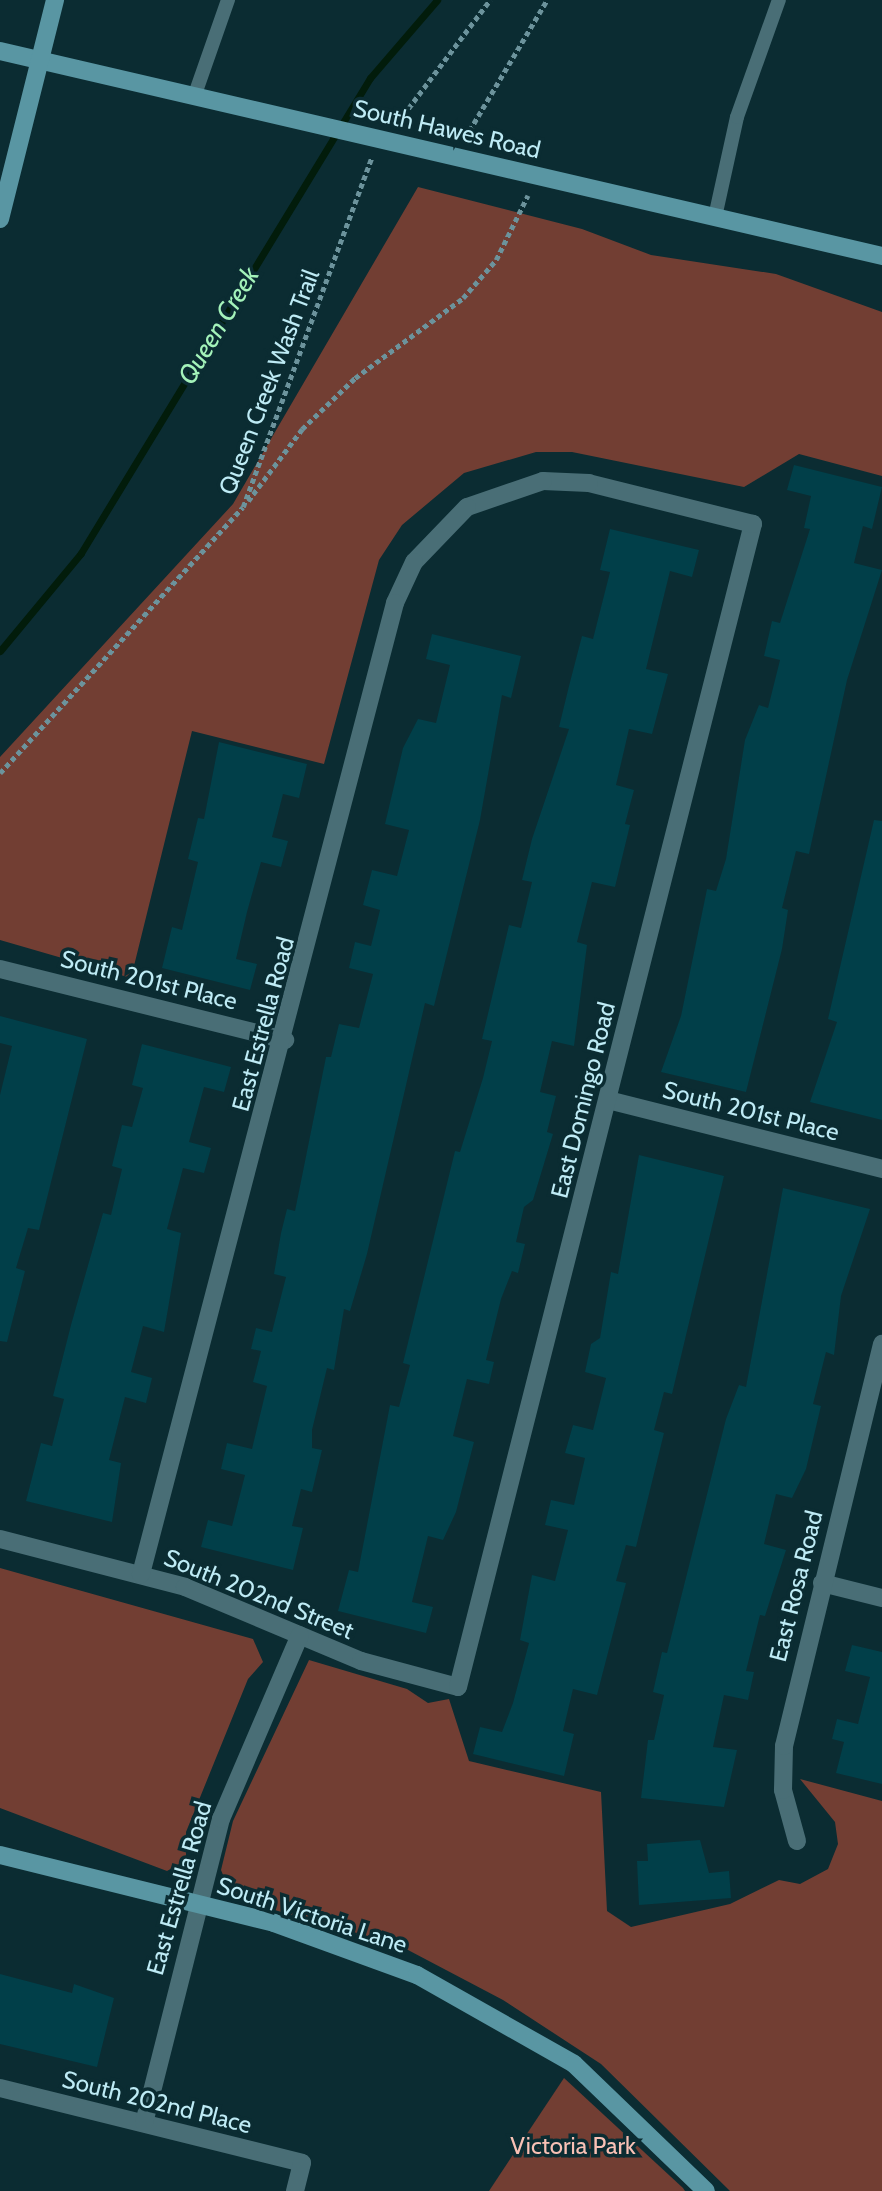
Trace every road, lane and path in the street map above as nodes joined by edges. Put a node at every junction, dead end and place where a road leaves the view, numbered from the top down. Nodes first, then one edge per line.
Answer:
1 (55, 0) edge
2 (228, 0) edge
3 (490, 0) edge
4 (547, 0) edge
5 (779, 0) edge
6 (0, 51) edge
7 (39, 60) junction
8 (194, 97) junction
9 (394, 127) dead end
10 (379, 148) dead end
11 (446, 154) junction
12 (536, 174) junction
13 (715, 216) junction
14 (0, 219) edge
15 (882, 256) edge
16 (243, 507) junction
17 (753, 524) joint
18 (0, 773) edge
19 (0, 968) edge
20 (285, 1040) junction
21 (608, 1100) junction
22 (882, 1169) edge
23 (882, 1345) edge
24 (0, 1539) edge
25 (141, 1574) junction
26 (822, 1583) junction
27 (882, 1598) edge
28 (300, 1635) junction
29 (458, 1687) joint
30 (797, 1841) dead end
31 (0, 1855) edge
32 (197, 1904) junction
33 (0, 2088) edge
34 (144, 2123) junction
35 (295, 2191) edge
36 (706, 2191) edge

1 - 7 main road
2 - 8 lane
3 - 9 path
4 - 11 path
5 - 13 lane
6 - 7 main road, South Hawes Road
7 - 8 main road, South Hawes Road
7 - 14 main road
8 - 11 main road, South Hawes Road
10 - 16 path, Queen Creek Wash Trail
11 - 12 main road, South Hawes Road
12 - 13 main road, South Hawes Road
12 - 16 path
13 - 15 main road, South Hawes Road
16 - 18 path, Queen Creek Wash Trail
17 - 20 street, East Estrella Road
17 - 21 street, East Domingo Road
19 - 20 street, South 201st Place
20 - 25 street, East Estrella Road
21 - 22 street, South 201st Place
21 - 29 street, East Domingo Road
23 - 26 street, East Rosa Road
24 - 25 street, South 202nd Street
25 - 28 street, South 202nd Street
26 - 27 street
26 - 30 street, East Rosa Road
28 - 29 street, South 202nd Street
28 - 32 street, East Estrella Road
31 - 32 main road, South Victoria Lane
32 - 34 street, East Estrella Road
32 - 36 main road, South Victoria Lane
33 - 34 street, South 202nd Place
34 - 35 street, South 202nd Place

